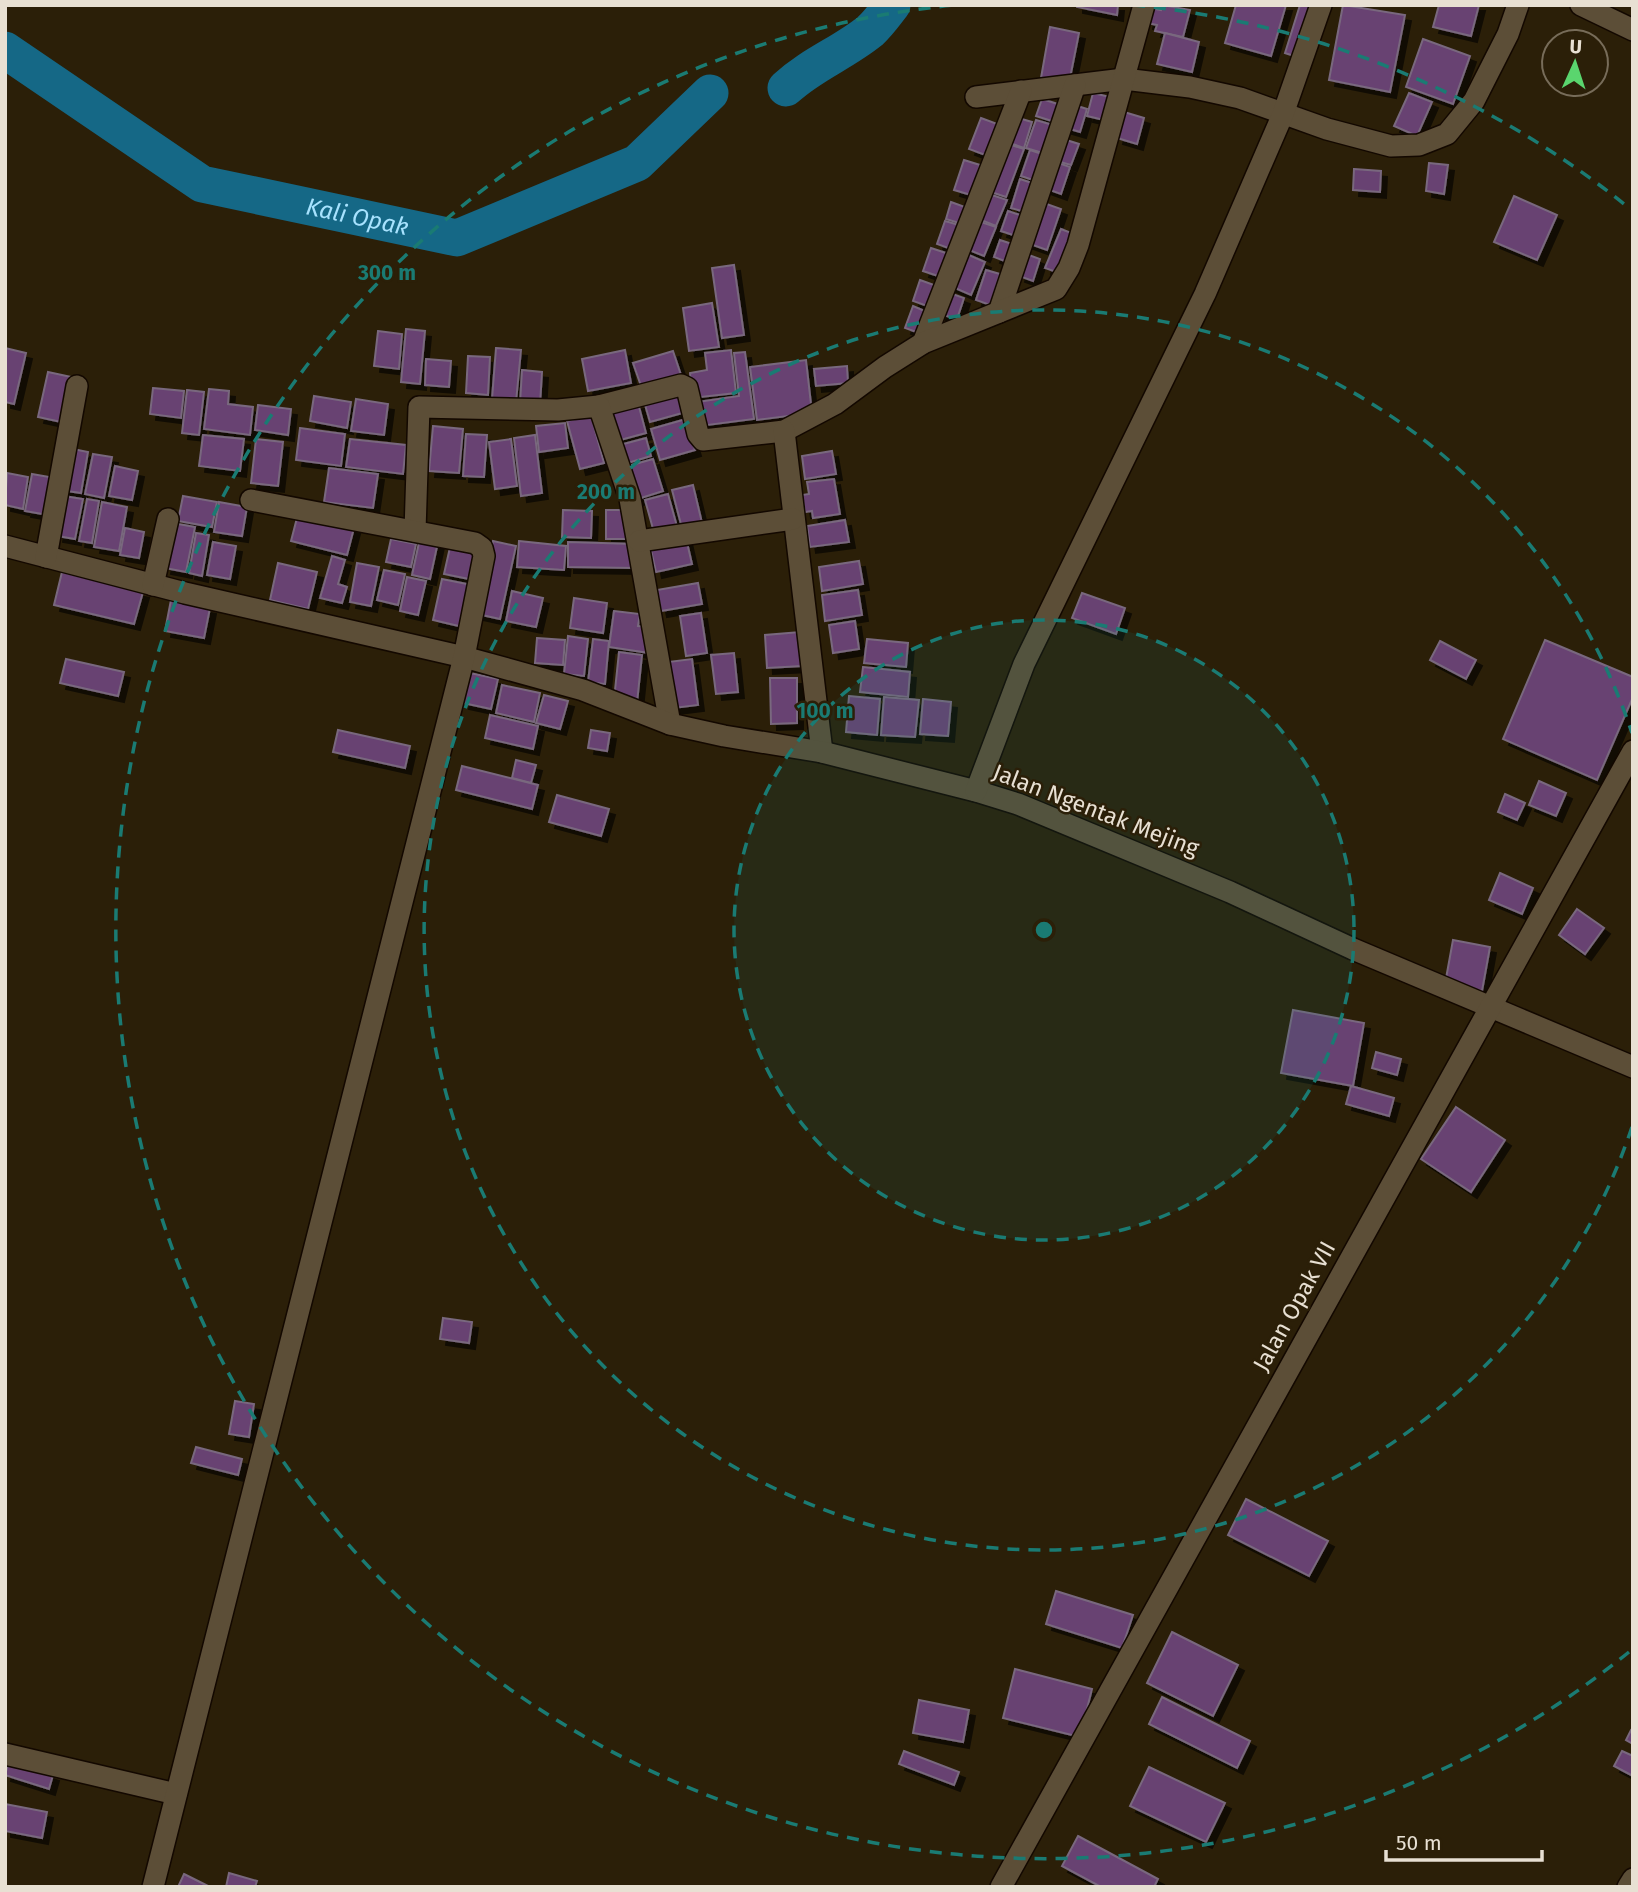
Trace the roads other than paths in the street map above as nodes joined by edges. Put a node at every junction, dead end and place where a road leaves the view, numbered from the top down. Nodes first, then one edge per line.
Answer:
1 (1144, 5) edge
2 (1321, 5) edge
3 (1518, 5) edge
4 (1581, 5) edge
5 (1609, 11) edge
6 (1633, 30) edge
7 (1125, 79) junction
8 (1075, 85) junction
9 (1021, 92) junction
10 (976, 97) dead end
11 (1283, 114) junction
12 (999, 312) junction
13 (923, 343) junction
14 (77, 386) dead end
15 (599, 406) junction
16 (784, 431) junction
17 (251, 500) dead end
18 (168, 519) dead end
19 (793, 519) junction
20 (415, 531) junction
21 (639, 541) junction
22 (5, 546) edge
23 (46, 557) junction
24 (153, 585) junction
25 (464, 657) junction
26 (670, 724) junction
27 (1633, 751) edge
28 (822, 752) junction
29 (976, 791) junction
30 (1490, 1007) junction
31 (1633, 1067) edge
32 (5, 1754) edge
33 (176, 1794) junction
34 (1633, 1879) edge
35 (153, 1887) edge
36 (1001, 1887) edge
37 (1629, 1887) edge

1 - 7 street
2 - 11 street
3 - 11 street
4 - 5 street
5 - 6 street
7 - 8 street
7 - 11 street
7 - 12 street
8 - 9 street
8 - 12 street
9 - 10 street
9 - 13 street
11 - 29 street
12 - 13 street
13 - 16 street
14 - 23 street
15 - 16 street
15 - 20 street
15 - 21 street
16 - 19 street
17 - 20 street
18 - 24 street
19 - 21 street
19 - 28 street
20 - 25 street
21 - 26 street
22 - 23 street, Jalan Ngentak Mejing
23 - 24 street, Jalan Ngentak Mejing
24 - 25 street, Jalan Ngentak Mejing
25 - 26 street, Jalan Ngentak Mejing
25 - 33 street
26 - 28 street, Jalan Ngentak Mejing
27 - 30 street, Jalan Opak VII
28 - 29 street, Jalan Ngentak Mejing
29 - 30 street, Jalan Ngentak Mejing
30 - 31 street, Jalan Ngentak Mejing
30 - 36 street, Jalan Opak VII
32 - 33 street
33 - 35 street
34 - 37 street

